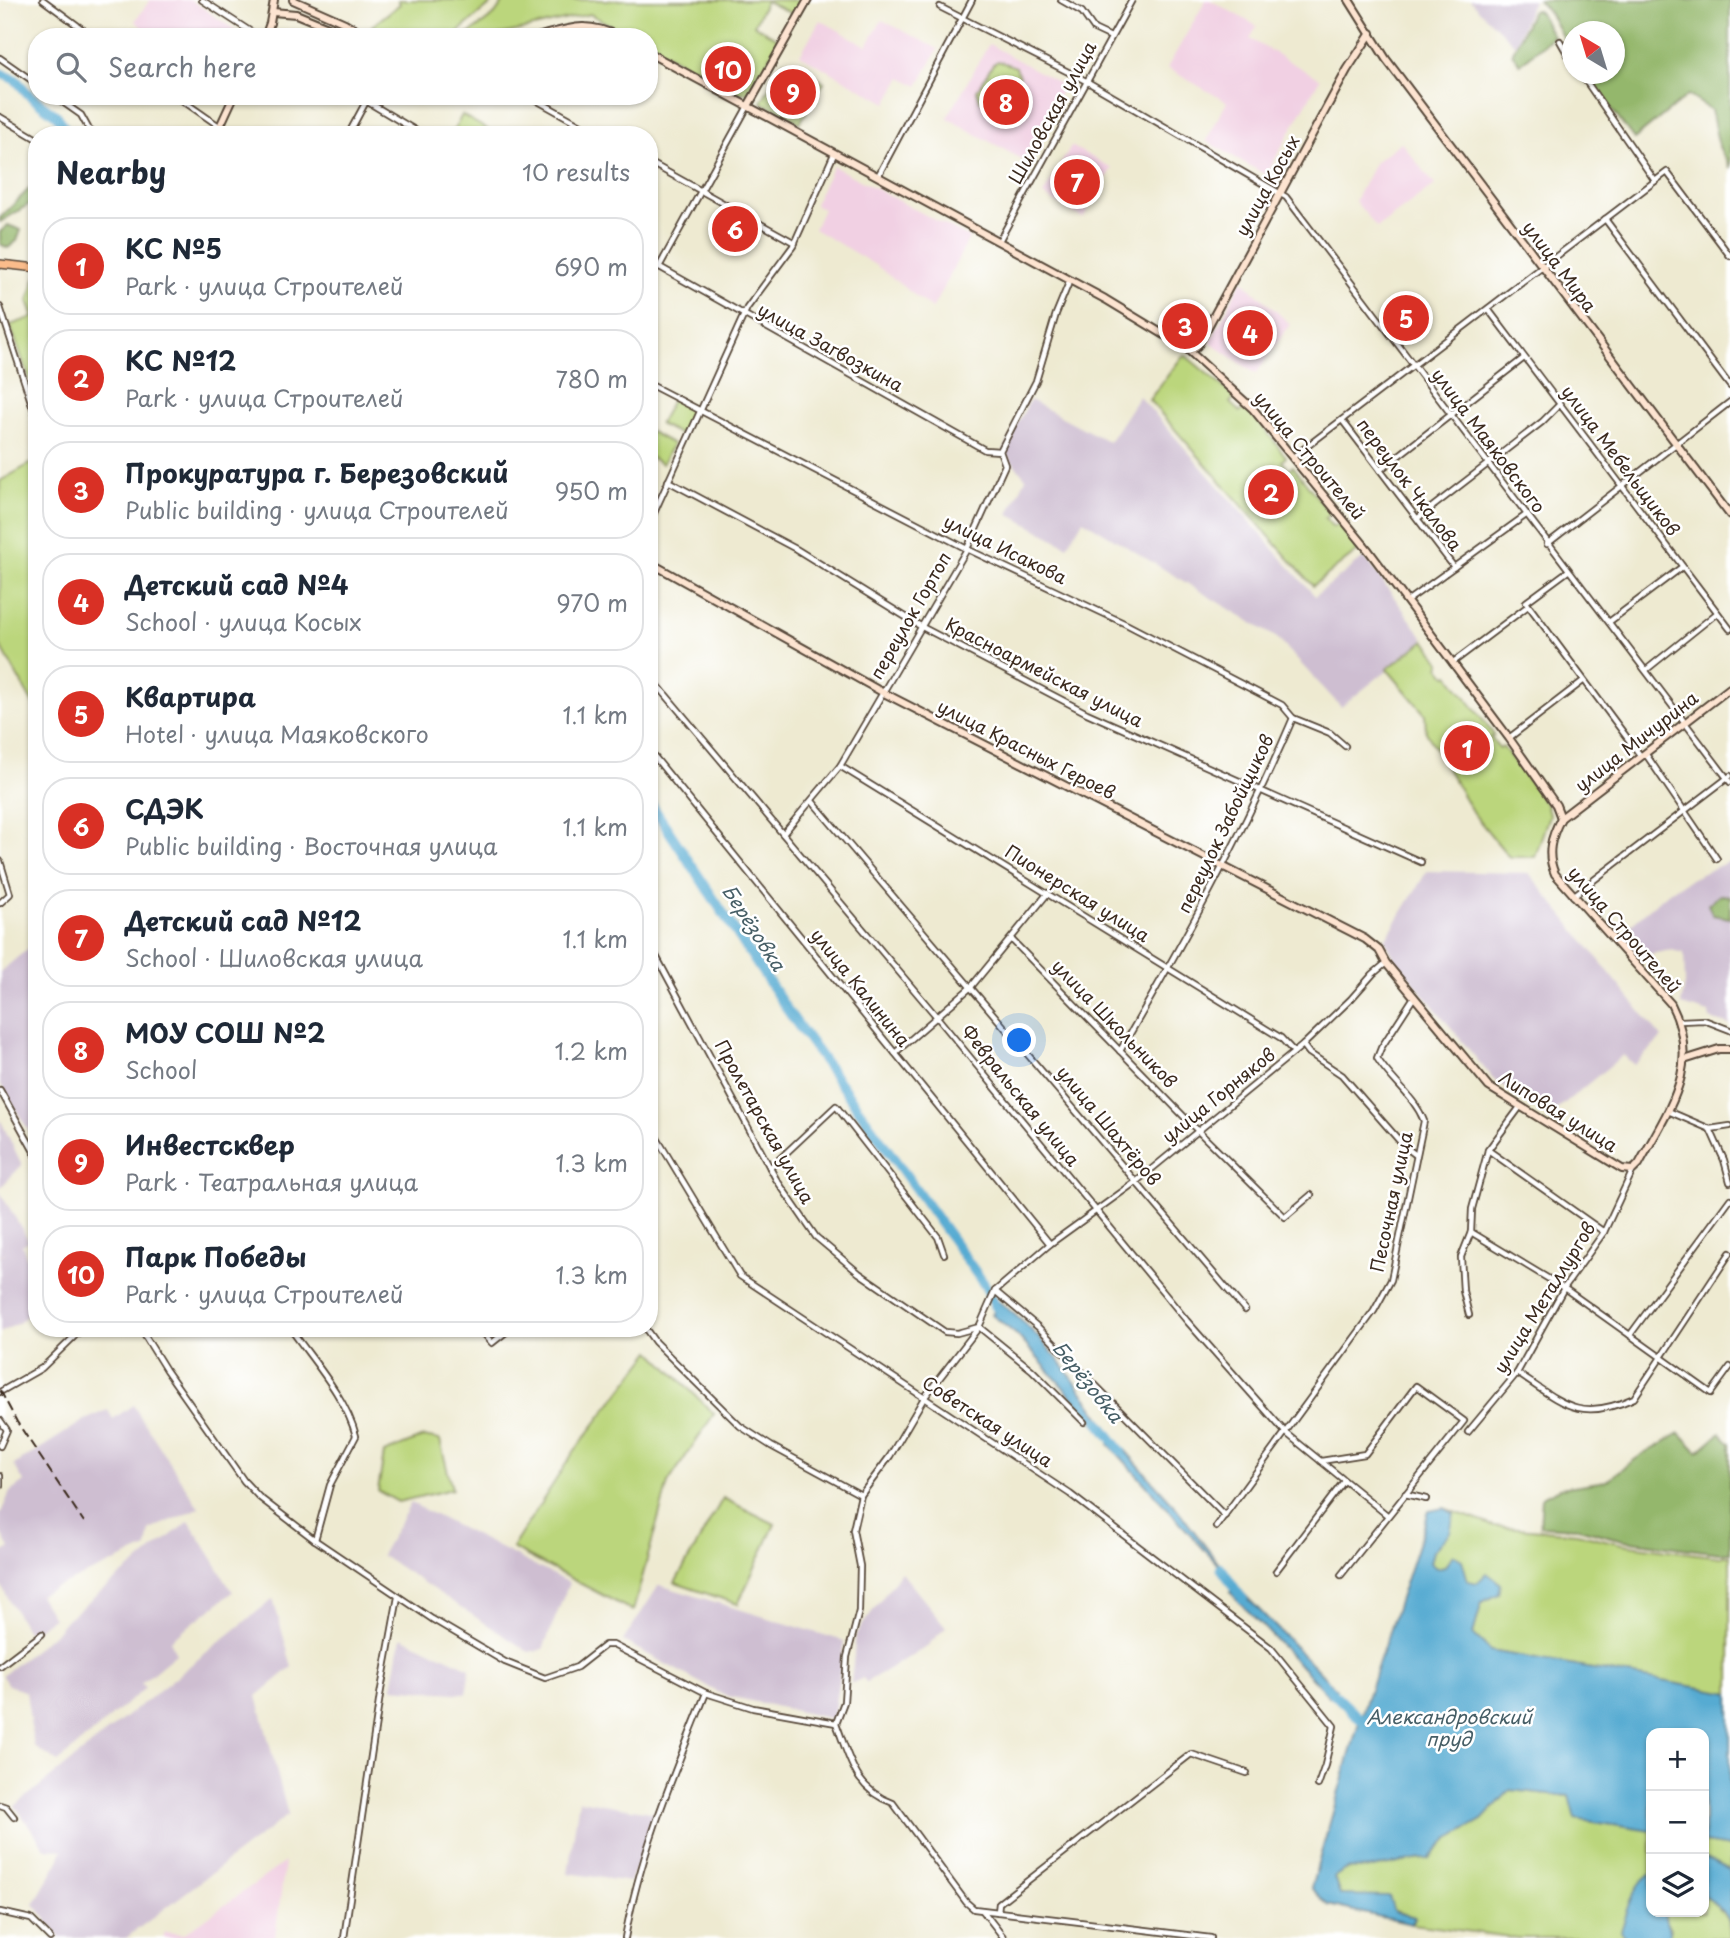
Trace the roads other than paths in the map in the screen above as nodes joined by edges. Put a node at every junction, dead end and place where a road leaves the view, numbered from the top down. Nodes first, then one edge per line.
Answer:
1 (43, 0) edge
2 (202, 0) edge
3 (274, 0) edge
4 (293, 0) edge
5 (808, 0) edge
6 (972, 0) edge
7 (1061, 0) edge
8 (1132, 0) edge
9 (1349, 0) edge
10 (940, 7) dead end
11 (273, 12) junction
12 (962, 19) junction
13 (345, 23) junction
14 (81, 28) edge
15 (245, 28) edge
16 (268, 28) edge
17 (331, 28) edge
18 (346, 28) edge
19 (353, 28) edge
20 (575, 28) edge
21 (600, 28) edge
22 (1371, 33) junction
23 (1111, 37) junction
24 (1560, 41) dead end
25 (1562, 44) edge
26 (0, 58) edge
27 (658, 58) edge
28 (28, 78) edge
29 (1086, 82) junction
30 (1588, 84) edge
31 (67, 105) edge
32 (187, 105) edge
33 (230, 105) edge
34 (365, 105) edge
35 (377, 105) edge
36 (545, 105) edge
37 (748, 106) junction
38 (0, 117) edge
39 (87, 126) edge
40 (212, 126) edge
41 (222, 126) edge
42 (353, 126) edge
43 (410, 126) edge
44 (583, 126) edge
45 (28, 134) edge
46 (834, 154) junction
47 (658, 167) edge
48 (878, 177) junction
49 (1655, 181) junction
50 (701, 191) junction
51 (1281, 193) junction
52 (1605, 219) junction
53 (999, 241) junction
54 (794, 243) junction
55 (1730, 256) edge
56 (0, 264) edge
57 (28, 267) edge
58 (659, 267) joint
59 (1541, 267) junction
60 (1070, 280) junction
61 (0, 307) edge
62 (1488, 309) junction
63 (744, 316) junction
64 (1191, 352) junction
65 (1524, 358) junction
66 (1413, 365) junction
67 (1730, 386) edge
68 (658, 389) edge
69 (28, 393) edge
70 (1730, 402) edge
71 (1559, 405) junction
72 (700, 410) junction
73 (1452, 415) junction
74 (1342, 420) junction
75 (1676, 444) junction
76 (1000, 451) junction
77 (1293, 457) junction
78 (1489, 463) junction
79 (1380, 470) junction
80 (668, 481) junction
81 (1621, 486) junction
82 (658, 504) edge
83 (1526, 515) junction
84 (1730, 515) edge
85 (1418, 518) junction
86 (1548, 544) junction
87 (967, 549) junction
88 (658, 567) edge
89 (1454, 567) junction
90 (1682, 567) junction
91 (1568, 571) junction
92 (1407, 601) junction
93 (1527, 604) junction
94 (1717, 612) junction
95 (1609, 622) junction
96 (922, 627) junction
97 (1730, 629) edge
98 (1452, 663) junction
99 (1646, 670) junction
100 (1583, 681) junction
101 (658, 686) edge
102 (1730, 688) edge
103 (882, 692) junction
104 (1293, 718) junction
105 (1685, 722) junction
106 (1509, 738) junction
107 (1345, 746) dead end
108 (1642, 754) junction
109 (658, 761) edge
110 (840, 766) junction
111 (1729, 779) edge
112 (1261, 792) junction
113 (812, 802) junction
114 (1684, 810) junction
115 (1561, 818) junction
116 (783, 834) junction
117 (1717, 859) dead end
118 (0, 861) edge
119 (1421, 862) dead end
120 (1222, 865) junction
121 (1048, 893) junction
122 (1573, 896) junction
123 (0, 903) edge
124 (1012, 940) junction
125 (658, 960) edge
126 (1386, 963) junction
127 (1169, 968) junction
128 (971, 987) junction
129 (1414, 997) junction
130 (937, 1017) junction
131 (1680, 1021) junction
132 (1730, 1030) edge
133 (1303, 1045) junction
134 (1730, 1049) edge
135 (1120, 1051) junction
136 (895, 1052) junction
137 (1295, 1052) junction
138 (1684, 1060) junction
139 (0, 1090) edge
140 (1520, 1107) junction
141 (1668, 1111) junction
142 (1730, 1126) edge
143 (1710, 1129) junction
144 (1198, 1131) junction
145 (658, 1140) edge
146 (28, 1141) edge
147 (1488, 1150) junction
148 (1416, 1155) junction
149 (770, 1168) junction
150 (1633, 1170) junction
151 (1136, 1181) junction
152 (1730, 1182) edge
153 (1311, 1195) dead end
154 (1730, 1199) edge
155 (1095, 1210) junction
156 (1471, 1232) junction
157 (1604, 1232) junction
158 (1049, 1244) junction
159 (1730, 1253) edge
160 (944, 1254) dead end
161 (1564, 1288) junction
162 (995, 1291) junction
163 (1245, 1310) dead end
164 (1469, 1315) dead end
165 (979, 1327) junction
166 (1630, 1335) junction
167 (74, 1337) edge
168 (146, 1337) edge
169 (296, 1337) edge
170 (487, 1337) edge
171 (500, 1337) edge
172 (651, 1337) edge
173 (1662, 1358) junction
174 (1730, 1367) edge
175 (1517, 1373) junction
176 (0, 1392) edge
177 (924, 1398) junction
178 (0, 1420) edge
179 (1084, 1422) dead end
180 (1285, 1432) junction
181 (1468, 1432) dead end
182 (0, 1446) edge
183 (1321, 1461) junction
184 (0, 1476) edge
185 (1344, 1481) junction
186 (0, 1486) edge
187 (1405, 1494) junction
188 (861, 1495) junction
189 (1426, 1499) dead end
190 (1225, 1516) junction
191 (1387, 1516) junction
192 (1216, 1527) dead end
193 (315, 1541) junction
194 (1276, 1572) dead end
195 (1341, 1575) dead end
196 (398, 1596) junction
197 (43, 1634) dead end
198 (0, 1666) edge
199 (706, 1693) junction
200 (836, 1723) junction
201 (1247, 1773) dead end
202 (1318, 1785) dead end
203 (0, 1805) edge
204 (14, 1817) dead end
205 (983, 1911) junction
206 (0, 1912) edge
207 (998, 1912) junction
208 (50, 1938) edge
209 (344, 1938) edge
210 (625, 1938) edge
211 (1004, 1938) edge
212 (1211, 1938) edge

1 - 14 street
2 - 15 street
3 - 11 main road
4 - 13 main road
5 - 37 main road
6 - 12 street
7 - 23 street
8 - 23 street, Шиловская улица
9 - 22 main road, улица Мира
10 - 12 street, улица Маяковского
11 - 16 main road
11 - 17 main road
12 - 29 street, улица Маяковского
12 - 48 street
13 - 18 main road
13 - 19 main road
20 - 21 main road
22 - 51 main road, улица Косых
22 - 59 main road, улица Мира
23 - 29 street, Шиловская улица
24 - 25 street
26 - 28 street
27 - 37 main road, улица Строителей
29 - 51 street, улица Маяковского
29 - 53 street, Шиловская улица
30 - 49 street
31 - 39 street
32 - 40 street
33 - 41 main road
34 - 42 street
35 - 43 street
36 - 44 street
37 - 46 main road, улица Строителей
37 - 50 street
38 - 45 street
46 - 48 main road, улица Строителей
46 - 54 street
47 - 50 street
48 - 53 main road, улица Строителей
49 - 52 street
49 - 55 street
50 - 54 street
50 - 58 street
51 - 64 main road, улица Косых
51 - 66 street, улица Маяковского
52 - 59 street
52 - 67 street
53 - 60 main road, улица Строителей
54 - 63 street
56 - 57 main road
58 - 63 street, улица Загвозкина
59 - 62 street
59 - 75 main road, улица Мира
60 - 64 main road, улица Строителей
60 - 76 street, переулок Гортоп
61 - 69 street
62 - 65 street, улица Мебельщиков
62 - 66 street
63 - 72 street
63 - 76 street, улица Загвозкина
64 - 77 main road, улица Строителей
65 - 71 street, улица Мебельщиков
65 - 73 street
66 - 73 street, улица Маяковского
66 - 74 street
68 - 72 street, улица Исакова
70 - 75 street
71 - 78 street
71 - 81 street, улица Мебельщиков
72 - 80 street
72 - 87 street, улица Исакова
73 - 78 street, улица Маяковского
73 - 79 street
74 - 77 street
74 - 79 street, переулок Чкалова
75 - 81 street
75 - 84 main road, улица Мира
76 - 87 street, переулок Гортоп
77 - 92 main road, улица Строителей
78 - 83 street, улица Маяковского
78 - 85 street
79 - 85 street, переулок Чкалова
80 - 82 street
80 - 96 street, Красноармейская улица
81 - 86 street
81 - 90 street, улица Мебельщиков
83 - 86 street, улица Маяковского
83 - 89 street
85 - 89 street, переулок Чкалова
86 - 91 street, улица Маяковского
87 - 96 street, переулок Гортоп
87 - 104 street, улица Исакова
88 - 103 main road, улица Красных Героев
89 - 92 street
90 - 94 street, улица Мебельщиков
90 - 95 street
91 - 93 street
91 - 95 street, улица Маяковского
92 - 98 main road, улица Строителей
93 - 98 street
93 - 100 street
94 - 97 street, улица Мебельщиков
94 - 99 street
95 - 99 street, улица Маяковского
96 - 103 street, переулок Гортоп
96 - 112 street, Красноармейская улица
98 - 106 main road, улица Строителей
99 - 105 street, улица Маяковского
100 - 106 street
100 - 108 street
101 - 116 street, Февральская улица
102 - 105 main road, улица Мичурина
103 - 110 street, переулок Гортоп
103 - 120 main road, улица Красных Героев
104 - 107 street, улица Исакова
104 - 112 street, переулок Забойщиков
105 - 108 main road, улица Мичурина
105 - 111 street, улица Маяковского
106 - 115 main road, улица Строителей
108 - 114 street
108 - 115 main road, улица Мичурина
109 - 136 street, улица Калинина
110 - 113 street, переулок Гортоп
110 - 121 street, Пионерская улица
111 - 114 street
112 - 119 street, Красноармейская улица
112 - 120 street, переулок Забойщиков
113 - 116 street, переулок Гортоп
113 - 128 street, улица Шахтёров
114 - 117 street
114 - 122 street
115 - 122 main road, улица Строителей
116 - 130 street, Февральская улица
118 - 123 street
120 - 126 main road, улица Красных Героев
120 - 127 street, переулок Забойщиков
121 - 124 street
121 - 127 street, Пионерская улица
122 - 131 main road, улица Строителей
124 - 128 street
124 - 135 street, улица Школьников
125 - 149 street, Пролетарская улица
126 - 129 main road, улица Красных Героев
126 - 133 street, улица Горняков
127 - 135 street, переулок Забойщиков
127 - 137 street, Пионерская улица
128 - 130 street
128 - 151 street, улица Шахтёров
129 - 140 main road, Липовая улица
129 - 148 street, Песочная улица
130 - 136 street
130 - 155 street, Февральская улица
131 - 132 street
131 - 138 main road, улица Строителей
133 - 137 street, улица Горняков
133 - 148 street
134 - 138 main road
135 - 144 street, улица Школьников
136 - 158 street, улица Калинина
137 - 144 street, улица Горняков
138 - 141 main road
139 - 146 street
140 - 147 street
140 - 150 main road, Липовая улица
141 - 143 street
141 - 150 main road
142 - 143 street
143 - 152 street
144 - 151 street, улица Горняков
144 - 153 street, улица Школьников
145 - 177 street, Советская улица
147 - 156 street
147 - 157 street
148 - 180 street, Песочная улица
149 - 160 street
149 - 165 street, Пролетарская улица
150 - 157 street, улица Металлургов
151 - 155 street, улица Горняков
151 - 163 street, улица Шахтёров
154 - 166 street
155 - 158 street, улица Горняков
155 - 180 street, Февральская улица
156 - 161 street
156 - 164 street
157 - 161 street, улица Металлургов
158 - 162 street, улица Горняков
159 - 173 street
161 - 166 street
161 - 175 street, улица Металлургов
162 - 165 street
162 - 190 street
165 - 177 street
165 - 179 street
166 - 173 street
167 - 176 street
168 - 193 street
169 - 193 street
170 - 171 street
172 - 188 street
173 - 174 street
173 - 175 street
175 - 181 street, улица Металлургов
177 - 188 street
177 - 202 street, Советская улица
178 - 182 street
180 - 183 street, Февральская улица
180 - 190 street, Песочная улица
183 - 185 street, Февральская улица
183 - 187 street
184 - 186 street
185 - 191 street, Февральская улица
185 - 194 street
187 - 189 street
187 - 191 street
188 - 200 street
190 - 192 street, Песочная улица
191 - 195 street
193 - 196 street
196 - 199 street
196 - 209 street
197 - 198 street
199 - 200 street
199 - 210 street
200 - 205 street
201 - 207 street
203 - 204 street
205 - 207 street
205 - 211 street
206 - 208 street
207 - 212 street

